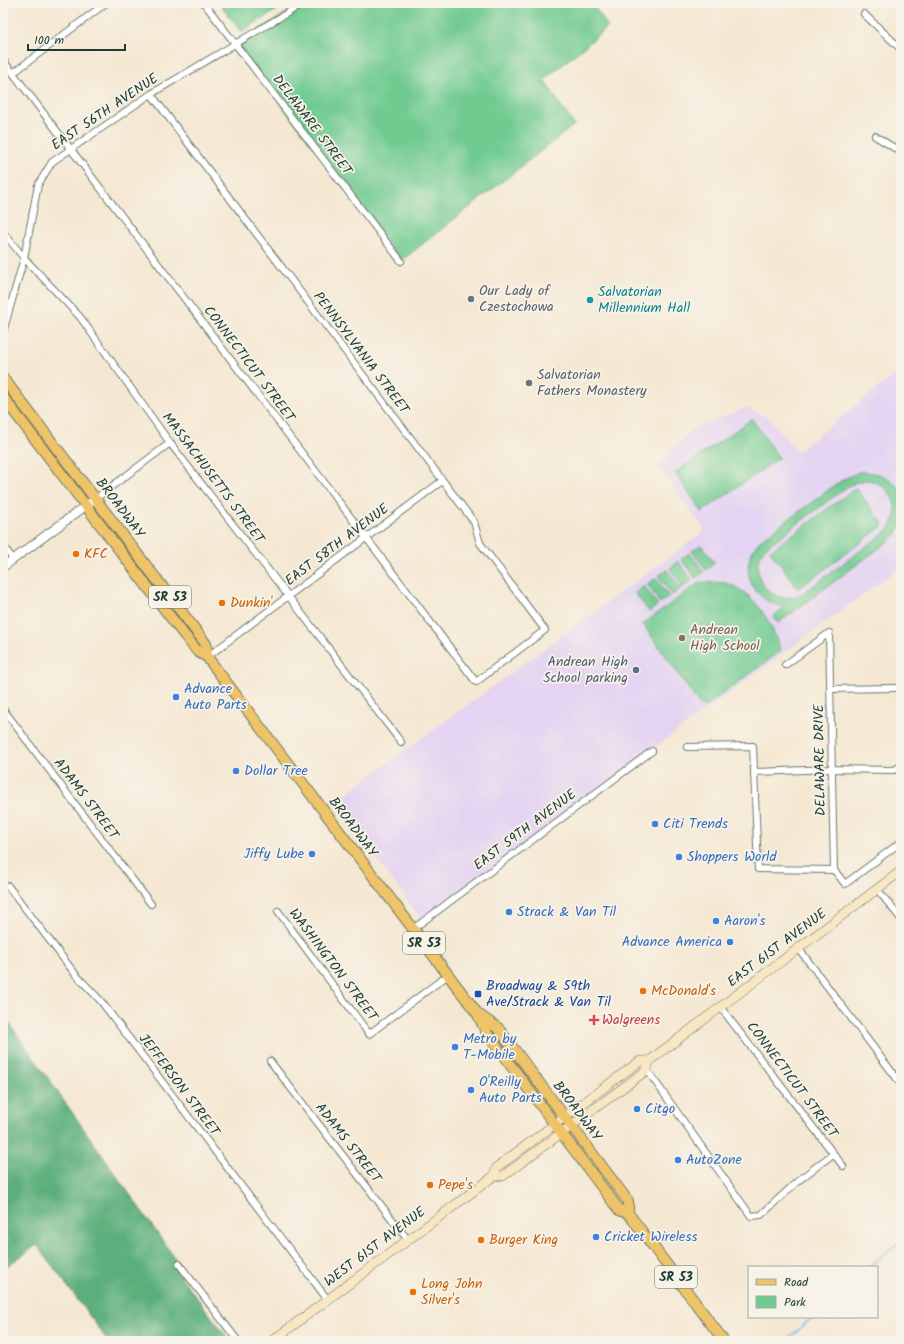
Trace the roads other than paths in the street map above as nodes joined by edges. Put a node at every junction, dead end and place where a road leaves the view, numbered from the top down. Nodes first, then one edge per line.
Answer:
1 (106, 3) edge
2 (204, 3) edge
3 (304, 3) edge
4 (864, 14) dead end
5 (235, 44) junction
6 (901, 49) edge
7 (3, 60) edge
8 (13, 73) junction
9 (151, 94) junction
10 (875, 136) dead end
11 (70, 148) junction
12 (900, 149) edge
13 (3, 232) edge
14 (24, 258) junction
15 (401, 261) dead end
16 (3, 332) edge
17 (3, 378) edge
18 (3, 397) edge
19 (170, 443) junction
20 (442, 481) junction
21 (95, 499) junction
22 (85, 506) junction
23 (367, 538) junction
24 (3, 546) edge
25 (13, 559) junction
26 (3, 567) edge
27 (288, 597) junction
28 (207, 657) junction
29 (785, 665) dead end
30 (476, 682) joint
31 (895, 688) dead end
32 (831, 689) junction
33 (3, 709) edge
34 (401, 742) dead end
35 (687, 747) dead end
36 (652, 750) dead end
37 (901, 766) edge
38 (831, 769) junction
39 (754, 772) junction
40 (901, 842) edge
41 (834, 870) junction
42 (901, 871) edge
43 (8, 886) dead end
44 (877, 889) junction
45 (151, 904) dead end
46 (278, 911) dead end
47 (901, 920) edge
48 (413, 929) junction
49 (799, 949) junction
50 (448, 975) junction
51 (722, 1008) junction
52 (477, 1013) junction
53 (270, 1061) dead end
54 (648, 1066) junction
55 (901, 1084) edge
56 (564, 1117) junction
57 (554, 1124) junction
58 (571, 1126) junction
59 (561, 1133) junction
60 (834, 1154) junction
61 (843, 1166) dead end
62 (494, 1176) junction
63 (628, 1213) junction
64 (408, 1240) junction
65 (179, 1264) dead end
66 (328, 1300) junction
67 (238, 1341) edge
68 (272, 1341) edge
69 (724, 1341) edge

1 - 8 street
2 - 5 street, DELAWARE STREET
3 - 5 street, EAST 56TH AVENUE
4 - 6 street
5 - 9 street, EAST 56TH AVENUE
5 - 15 street, DELAWARE STREET
7 - 8 street, CONNECTICUT STREET
8 - 11 street, CONNECTICUT STREET
9 - 11 street, EAST 56TH AVENUE
9 - 20 street, PENNSYLVANIA STREET
10 - 12 street
11 - 14 street, EAST 56TH AVENUE
11 - 23 street, CONNECTICUT STREET
13 - 14 street, MASSACHUSETTS STREET
14 - 16 street, EAST 56TH AVENUE
14 - 19 street, MASSACHUSETTS STREET
17 - 21 main road, BROADWAY / SR 53
18 - 22 main road, BROADWAY / SR 53
19 - 21 street
19 - 27 street, MASSACHUSETTS STREET
20 - 23 street, EAST 58TH AVENUE
20 - 30 street, PENNSYLVANIA STREET
21 - 22 street
21 - 28 main road, BROADWAY / SR 53
22 - 25 street
22 - 28 main road, BROADWAY / SR 53
23 - 27 street, EAST 58TH AVENUE
23 - 30 street, CONNECTICUT STREET
24 - 25 street
25 - 26 street
27 - 28 street, EAST 58TH AVENUE
27 - 34 street, MASSACHUSETTS STREET
28 - 48 main road, BROADWAY / SR 53
29 - 32 street, DELAWARE DRIVE
31 - 32 street
32 - 38 street, DELAWARE DRIVE
33 - 45 street, ADAMS STREET
35 - 39 street
36 - 48 street, EAST 59TH AVENUE
37 - 38 street
38 - 39 street
38 - 41 street, DELAWARE DRIVE
39 - 41 street
40 - 41 street
42 - 44 main road, EAST 61ST AVENUE
43 - 66 street, JEFFERSON STREET
44 - 47 street
44 - 49 main road, EAST 61ST AVENUE
46 - 50 street, WASHINGTON STREET
48 - 50 main road, BROADWAY / SR 53
49 - 51 main road, EAST 61ST AVENUE
49 - 55 street
50 - 52 main road, BROADWAY / SR 53
51 - 54 main road, EAST 61ST AVENUE
51 - 60 street, CONNECTICUT STREET
52 - 56 main road, BROADWAY / SR 53
52 - 57 main road, BROADWAY / SR 53
53 - 64 street, ADAMS STREET
54 - 56 main road, EAST 61ST AVENUE
54 - 58 main road, EAST 61ST AVENUE
54 - 60 street
56 - 57 main road, EAST 61ST AVENUE
56 - 58 main road, BROADWAY / SR 53
57 - 59 main road, BROADWAY / SR 53
57 - 62 main road, WEST 61ST AVENUE
58 - 59 main road, WEST 61ST AVENUE
58 - 63 main road, BROADWAY / SR 53
59 - 62 main road, WEST 61ST AVENUE
59 - 63 main road, BROADWAY / SR 53
60 - 61 street, CONNECTICUT STREET
62 - 64 main road, WEST 61ST AVENUE
63 - 69 main road, BROADWAY / SR 53
64 - 66 main road, WEST 61ST AVENUE
65 - 67 street
66 - 68 main road, WEST 61ST AVENUE

